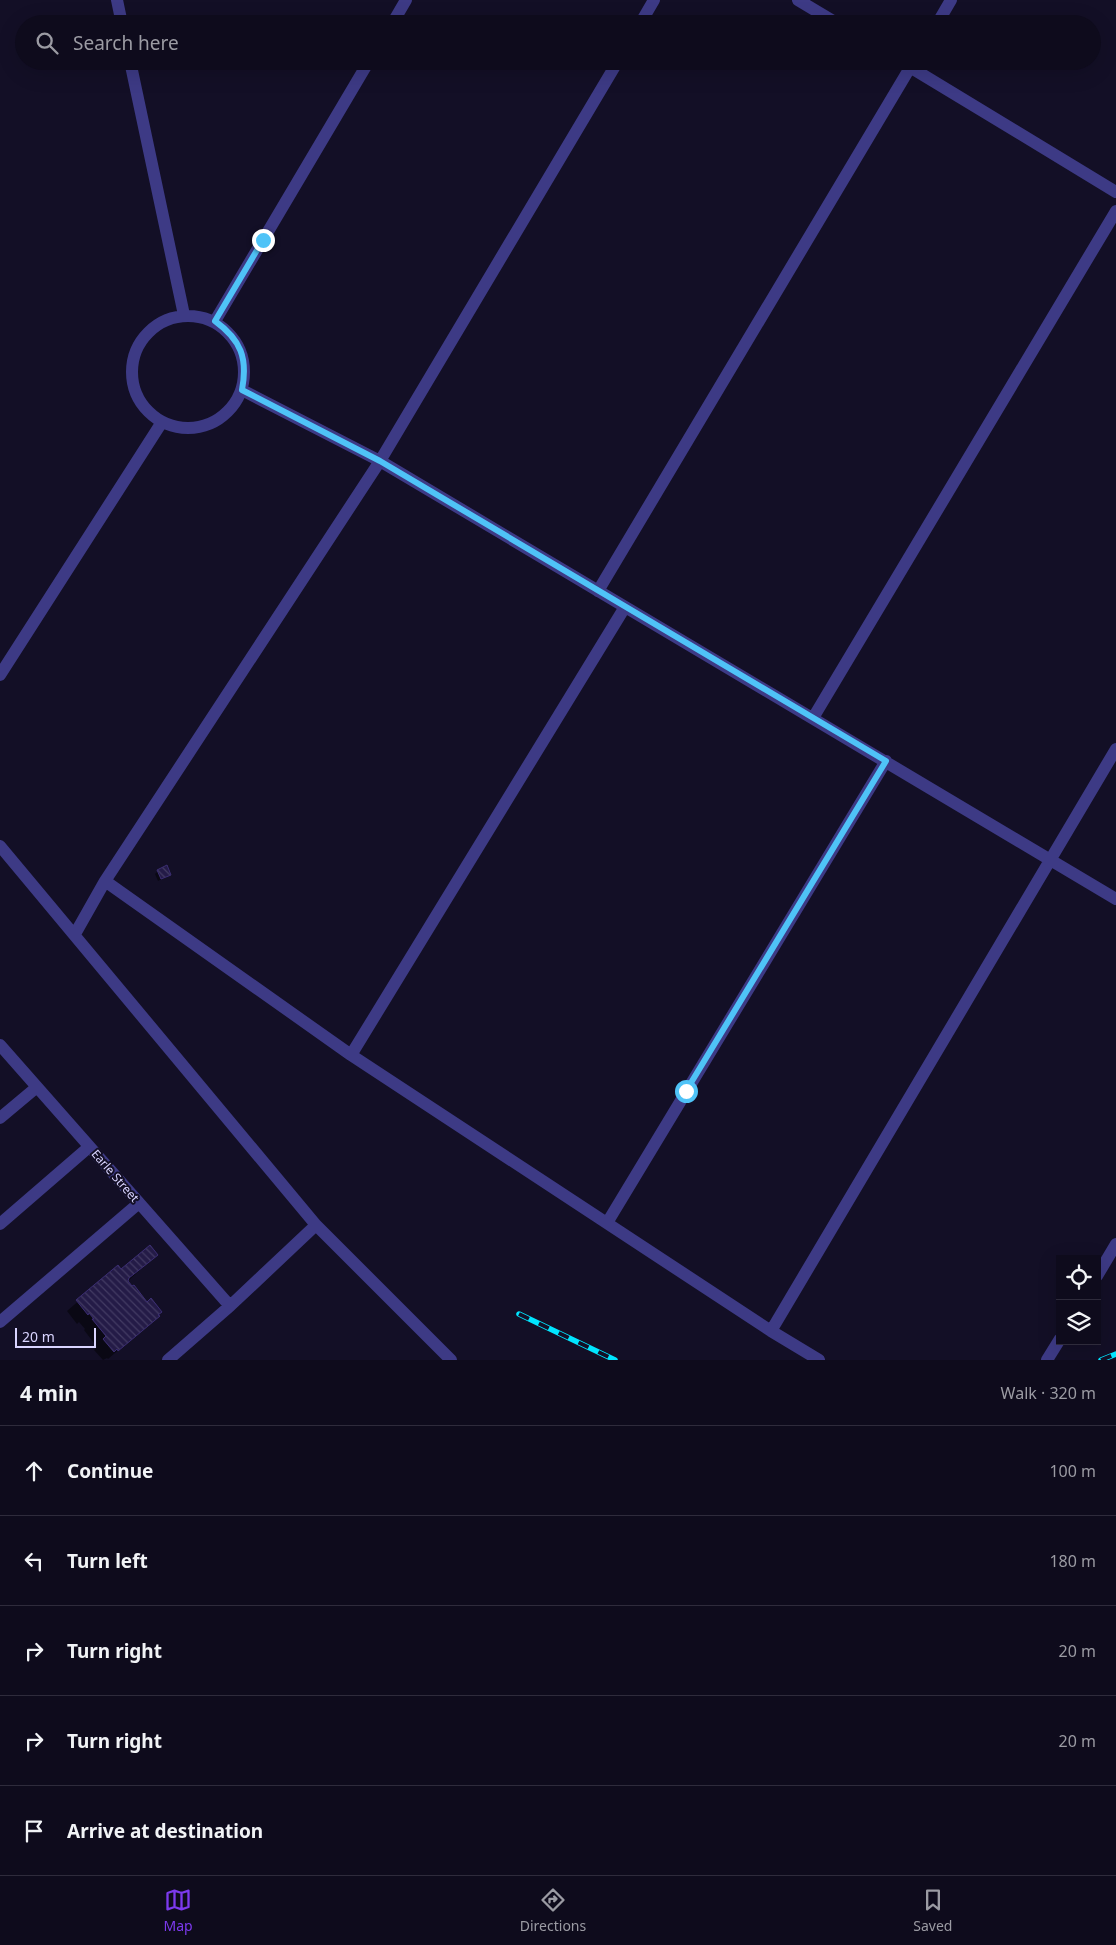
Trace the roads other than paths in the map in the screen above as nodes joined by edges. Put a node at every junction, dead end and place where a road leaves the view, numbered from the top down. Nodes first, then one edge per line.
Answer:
1 (117, 0) edge
2 (128, 0) edge
3 (406, 0) edge
4 (654, 0) edge
5 (798, 0) edge
6 (951, 0) edge
7 (120, 15) edge
8 (122, 15) edge
9 (397, 15) edge
10 (645, 15) edge
11 (823, 15) edge
12 (942, 15) edge
13 (132, 70) edge
14 (364, 70) edge
15 (613, 70) edge
16 (904, 70) edge
17 (919, 70) edge
18 (1116, 192) edge
19 (1116, 211) edge
20 (184, 315) junction
21 (215, 321) junction
22 (242, 390) junction
23 (162, 422) junction
24 (380, 461) junction
25 (598, 590) junction
26 (626, 606) junction
27 (0, 675) edge
28 (813, 718) junction
29 (1116, 749) edge
30 (886, 761) junction
31 (0, 846) edge
32 (1051, 859) junction
33 (105, 881) junction
34 (1116, 899) edge
35 (75, 934) junction
36 (0, 1045) edge
37 (350, 1055) junction
38 (37, 1087) junction
39 (0, 1118) edge
40 (90, 1147) junction
41 (139, 1203) junction
42 (607, 1223) junction
43 (0, 1224) edge
44 (316, 1225) junction
45 (1116, 1244) edge
46 (1101, 1269) edge
47 (230, 1306) junction
48 (0, 1322) edge
49 (771, 1331) junction
50 (1056, 1345) edge
51 (168, 1360) edge
52 (451, 1360) edge
53 (819, 1360) edge
54 (1047, 1360) edge

1 - 7 lane
2 - 8 lane
3 - 9 lane
4 - 10 lane
5 - 11 lane
6 - 12 lane
13 - 20 lane
14 - 21 lane
15 - 24 lane
16 - 25 lane
17 - 18 lane
19 - 28 lane
20 - 21 lane
20 - 23 lane
21 - 22 lane
22 - 23 lane
22 - 24 lane
23 - 27 lane
24 - 25 lane
24 - 33 lane
25 - 26 lane
26 - 28 lane
26 - 37 lane
28 - 30 lane
29 - 32 lane
30 - 32 lane
30 - 42 lane
31 - 35 lane
32 - 34 lane
32 - 49 lane
33 - 35 lane
33 - 37 lane
35 - 44 lane
36 - 38 lane, Earle Street
37 - 42 lane
38 - 39 lane
38 - 40 lane, Earle Street
40 - 41 lane, Earle Street
40 - 43 lane
41 - 47 lane, Earle Street
41 - 48 lane
42 - 49 lane
44 - 47 lane
44 - 52 lane
45 - 46 lane
47 - 51 lane
49 - 53 lane
50 - 54 lane

